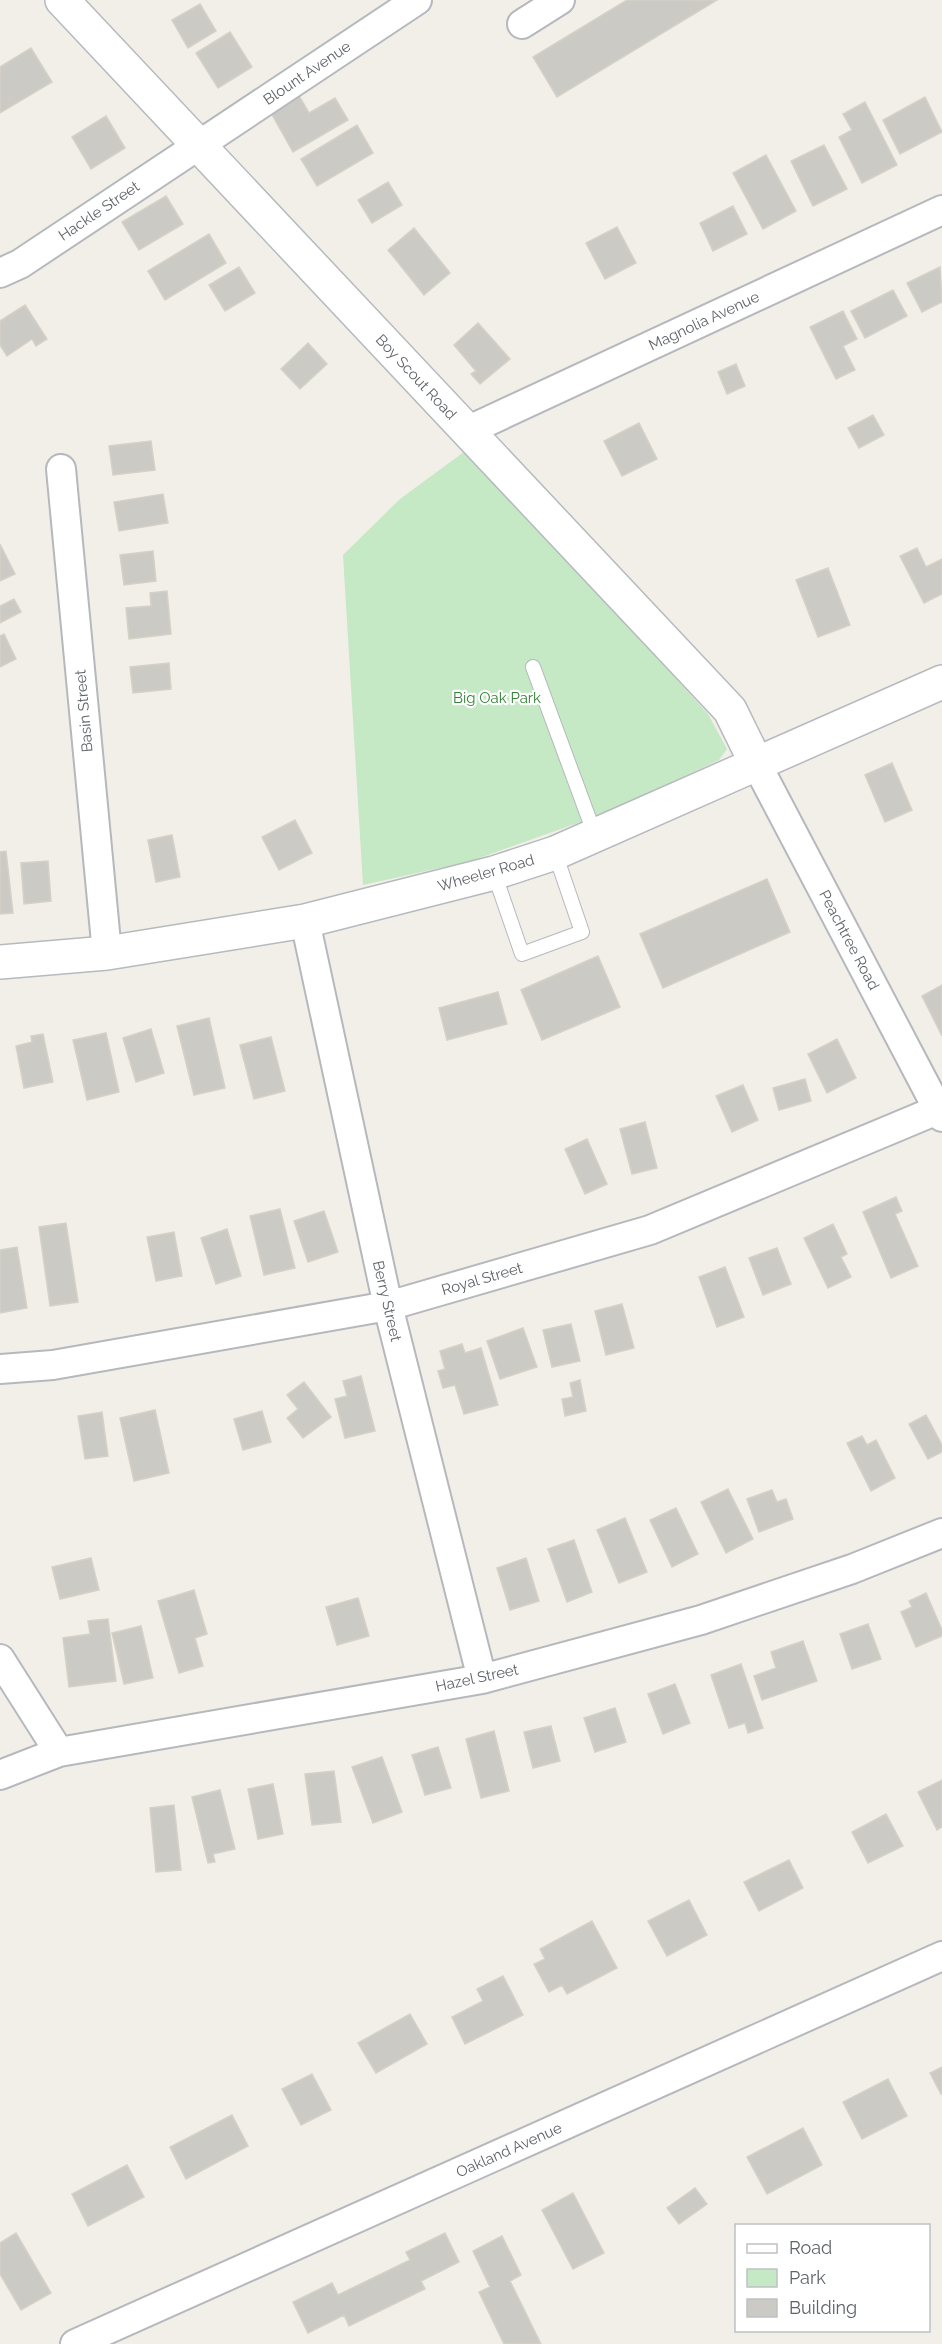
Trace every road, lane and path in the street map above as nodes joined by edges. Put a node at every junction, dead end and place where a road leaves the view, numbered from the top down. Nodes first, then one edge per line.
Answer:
1 (62, 0) edge
2 (417, 0) edge
3 (560, 0) edge
4 (522, 24) dead end
5 (197, 146) junction
6 (942, 210) edge
7 (0, 273) edge
8 (467, 431) junction
9 (61, 469) dead end
10 (533, 667) dead end
11 (942, 682) edge
12 (756, 763) junction
13 (596, 835) junction
14 (555, 853) junction
15 (494, 873) junction
16 (305, 921) junction
17 (106, 953) junction
18 (0, 962) edge
19 (941, 1112) edge
20 (388, 1306) junction
21 (0, 1369) edge
22 (942, 1533) edge
23 (0, 1659) edge
24 (482, 1679) junction
25 (59, 1752) junction
26 (0, 1775) edge
27 (942, 1956) edge
28 (75, 2344) edge

1 - 5 street, Boy Scout Road
2 - 5 street, Blount Avenue
3 - 4 street
5 - 7 street, Hackle Street
5 - 8 street, Boy Scout Road
6 - 8 street, Magnolia Avenue
8 - 12 street, Boy Scout Road
9 - 17 street, Basin Street
10 - 13 lane
11 - 12 street, Wheeler Road
12 - 13 street, Wheeler Road
12 - 19 street, Peachtree Road
13 - 14 street, Wheeler Road
14 - 15 street, Wheeler Road
14 - 15 lane
15 - 16 street, Wheeler Road
16 - 17 street, Wheeler Road
16 - 20 street, Berry Street
17 - 18 street, Wheeler Road
19 - 20 street, Royal Street
20 - 21 street, Royal Street
20 - 24 street, Berry Street
22 - 24 street, Hazel Street
23 - 25 street
24 - 25 street, Hazel Street
25 - 26 street, Hazel Street
27 - 28 street, Oakland Avenue

